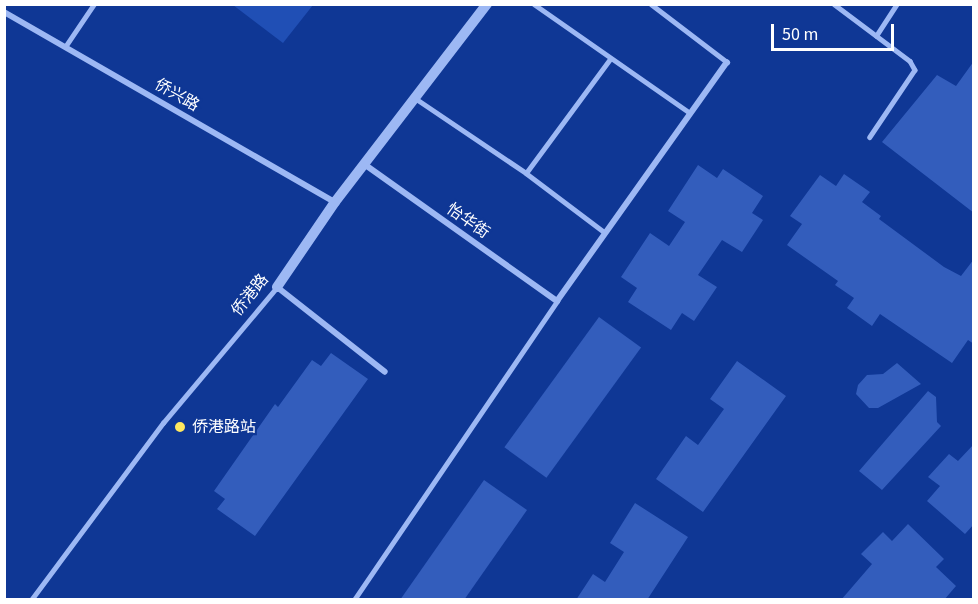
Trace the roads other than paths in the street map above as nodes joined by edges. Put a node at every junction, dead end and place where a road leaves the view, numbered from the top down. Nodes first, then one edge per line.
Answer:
1 (94, 4) edge
2 (487, 4) edge
3 (534, 4) edge
4 (651, 4) edge
5 (834, 4) edge
6 (897, 4) edge
7 (4, 12) edge
8 (876, 36) junction
9 (65, 47) junction
10 (610, 59) junction
11 (727, 62) joint
12 (415, 98) junction
13 (690, 113) junction
14 (870, 137) dead end
15 (363, 164) junction
16 (526, 173) junction
17 (335, 202) junction
18 (604, 232) junction
19 (277, 287) junction
20 (557, 301) junction
21 (386, 372) dead end
22 (31, 600) edge
23 (354, 600) edge

1 - 9 lane
2 - 12 street, 侨港路
3 - 10 lane
4 - 11 lane
5 - 8 lane
6 - 8 lane
7 - 9 street, 侨兴路
8 - 14 lane
9 - 17 street, 侨兴路
10 - 13 lane
10 - 16 lane
11 - 13 street
12 - 15 street, 侨港路
12 - 16 lane
13 - 18 street
15 - 17 street, 侨港路
15 - 20 street, 怡华街
16 - 18 lane
17 - 19 street, 侨港路
18 - 20 street
19 - 21 street
19 - 22 lane, 侨港路
20 - 23 lane

